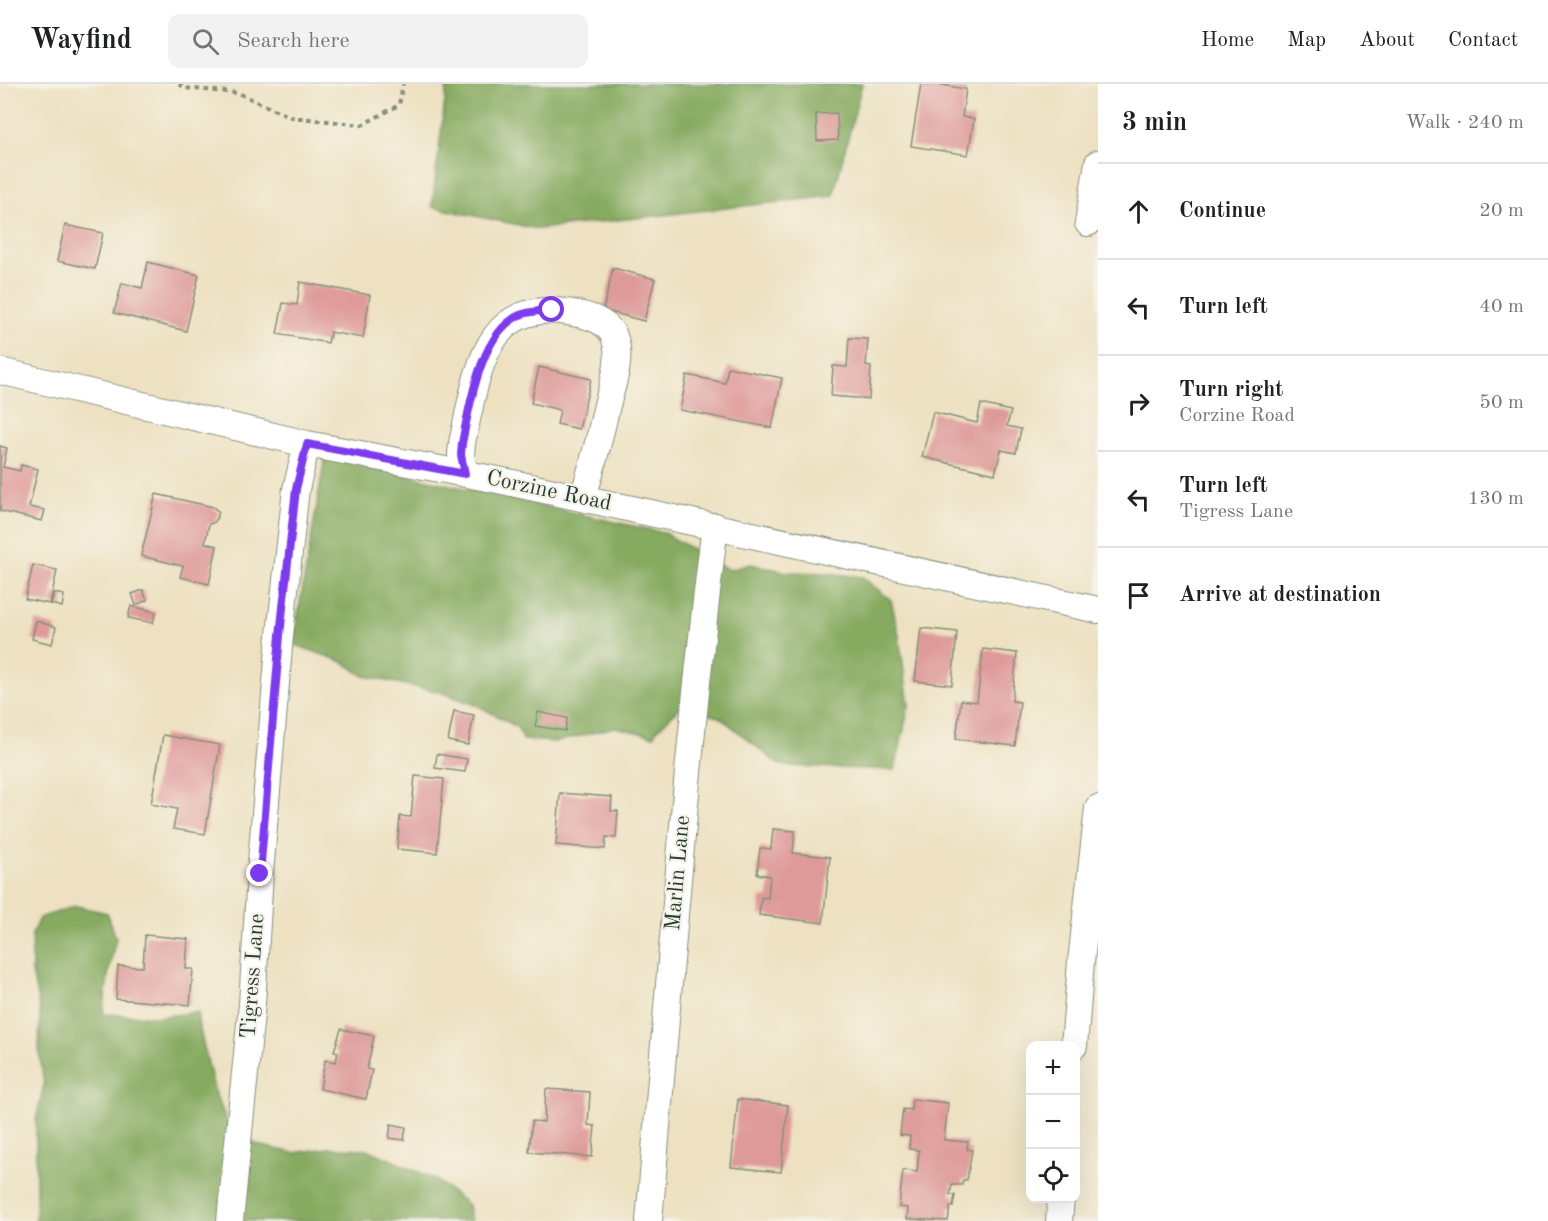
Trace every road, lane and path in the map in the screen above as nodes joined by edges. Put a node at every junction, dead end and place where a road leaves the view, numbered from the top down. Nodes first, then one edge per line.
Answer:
1 (179, 84) edge
2 (403, 84) edge
3 (1098, 163) edge
4 (1088, 223) dead end
5 (0, 371) edge
6 (307, 444) junction
7 (465, 474) junction
8 (583, 498) junction
9 (715, 526) junction
10 (1098, 610) edge
11 (1098, 808) edge
12 (1074, 1041) edge
13 (1061, 1203) edge
14 (230, 1221) edge
15 (650, 1221) edge
16 (1059, 1221) edge

1 - 2 path
3 - 4 street
5 - 6 street, Corzine Road
6 - 7 street, Corzine Road
6 - 14 street, Tigress Lane
7 - 8 street, Corzine Road
7 - 8 street
8 - 9 street, Corzine Road
9 - 10 street, Corzine Road
9 - 15 street, Marlin Lane
11 - 12 street
13 - 16 street

